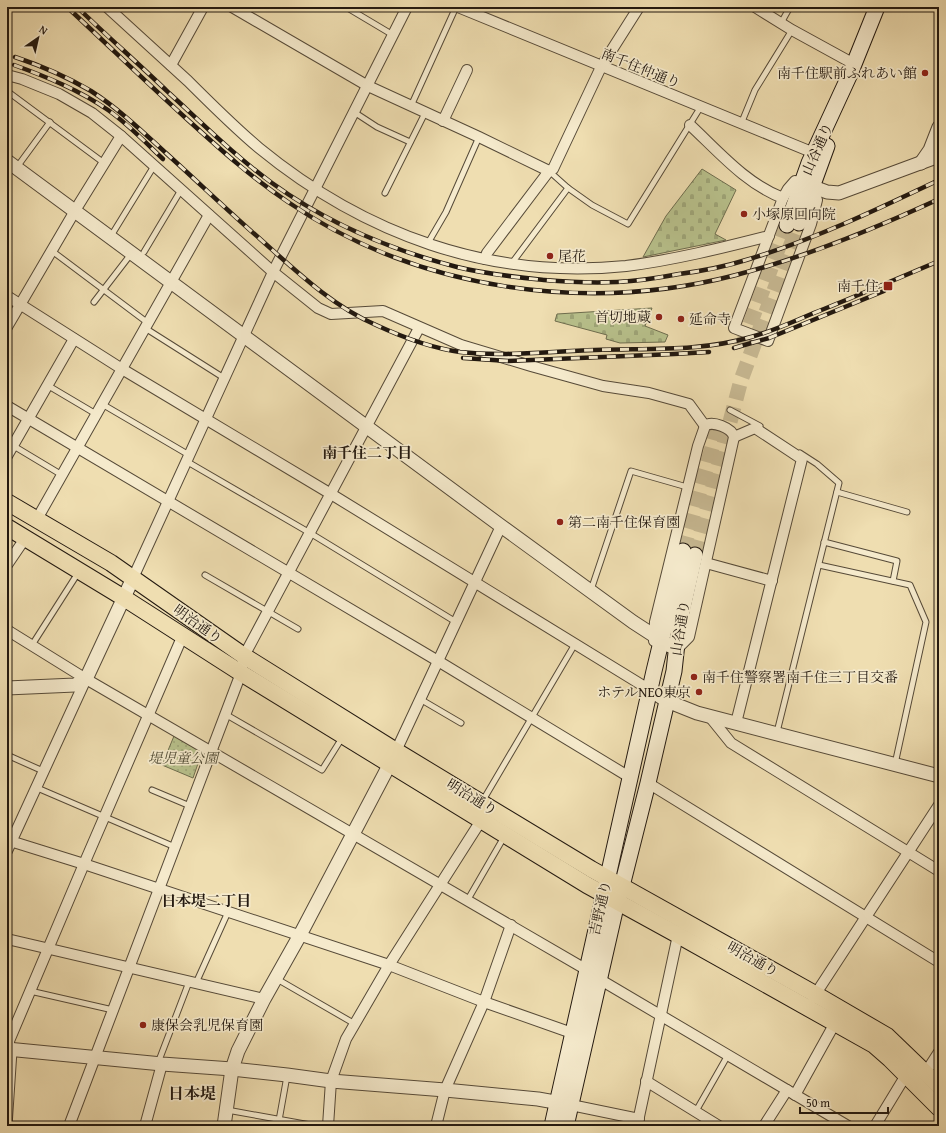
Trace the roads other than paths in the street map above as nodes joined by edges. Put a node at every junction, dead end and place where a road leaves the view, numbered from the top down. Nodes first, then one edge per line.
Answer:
1 (107, 7) edge
2 (203, 7) edge
3 (232, 7) edge
4 (346, 7) edge
5 (407, 7) edge
6 (457, 7) edge
7 (639, 7) edge
8 (755, 7) edge
9 (790, 7) edge
10 (877, 7) edge
11 (781, 23) junction
12 (792, 30) junction
13 (393, 35) junction
14 (171, 65) junction
15 (601, 67) junction
16 (852, 69) junction
17 (467, 70) dead end
18 (7, 75) edge
19 (368, 86) junction
20 (7, 91) edge
21 (411, 106) junction
22 (700, 108) junction
23 (354, 112) junction
24 (425, 113) junction
25 (443, 121) junction
26 (50, 122) junction
27 (741, 124) junction
28 (690, 125) junction
29 (939, 128) edge
30 (121, 136) junction
31 (479, 137) junction
32 (410, 142) junction
33 (814, 153) junction
34 (939, 156) edge
35 (921, 162) junction
36 (104, 163) junction
37 (12, 164) edge
38 (154, 166) junction
39 (549, 172) junction
40 (807, 185) junction
41 (568, 188) junction
42 (182, 190) junction
43 (316, 190) junction
44 (385, 193) dead end
45 (783, 198) junction
46 (75, 212) junction
47 (209, 215) junction
48 (793, 224) tunnel mouth
49 (769, 236) junction
50 (110, 237) junction
51 (428, 243) junction
52 (52, 251) junction
53 (138, 253) junction
54 (485, 259) junction
55 (512, 263) junction
56 (273, 272) junction
57 (171, 282) junction
58 (103, 290) junction
59 (7, 296) edge
60 (94, 302) dead end
61 (20, 305) junction
62 (147, 326) junction
63 (7, 327) edge
64 (419, 328) junction
65 (243, 336) junction
66 (74, 339) junction
67 (122, 369) junction
68 (224, 378) junction
69 (47, 385) junction
70 (102, 404) junction
71 (7, 406) edge
72 (730, 410) dead end
73 (96, 414) junction
74 (28, 418) junction
75 (205, 419) junction
76 (704, 426) junction
77 (366, 427) junction
78 (734, 437) junction
79 (10, 444) edge
80 (78, 447) junction
81 (7, 456) edge
82 (187, 458) junction
83 (62, 475) junction
84 (687, 487) junction
85 (837, 492) junction
86 (330, 494) junction
87 (168, 501) junction
88 (7, 502) edge
89 (907, 512) dead end
90 (36, 519) junction
91 (501, 526) junction
92 (7, 527) edge
93 (310, 533) junction
94 (26, 538) junction
95 (824, 542) junction
96 (695, 556) junction
97 (7, 565) edge
98 (818, 565) junction
99 (79, 570) junction
100 (289, 572) junction
101 (205, 575) dead end
102 (133, 578) junction
103 (772, 581) junction
104 (893, 582) junction
105 (474, 583) junction
106 (591, 591) junction
107 (124, 598) junction
108 (268, 611) junction
109 (456, 622) junction
110 (298, 629) dead end
111 (7, 630) edge
112 (183, 635) junction
113 (658, 639) junction
114 (575, 644) junction
115 (32, 645) junction
116 (676, 650) junction
117 (244, 656) junction
118 (438, 661) junction
119 (241, 673) junction
120 (86, 678) junction
121 (7, 688) edge
122 (650, 690) junction
123 (420, 699) junction
124 (667, 701) junction
125 (149, 714) junction
126 (225, 714) junction
127 (710, 717) junction
128 (532, 718) junction
129 (461, 723) dead end
130 (736, 723) junction
131 (776, 733) junction
132 (344, 735) junction
133 (211, 751) junction
134 (7, 755) edge
135 (393, 757) junction
136 (895, 765) junction
137 (43, 771) junction
138 (939, 776) edge
139 (631, 778) junction
140 (648, 783) junction
141 (36, 787) junction
142 (152, 790) dead end
143 (482, 802) junction
144 (939, 805) edge
145 (190, 806) junction
146 (104, 817) junction
147 (482, 819) junction
148 (353, 834) junction
149 (505, 834) junction
150 (9, 841) edge
151 (175, 847) junction
152 (7, 851) edge
153 (908, 852) junction
154 (84, 864) junction
155 (939, 871) edge
156 (607, 878) junction
157 (441, 884) junction
158 (622, 886) junction
159 (159, 889) junction
160 (610, 898) junction
161 (467, 901) junction
162 (228, 912) junction
163 (865, 917) junction
164 (511, 926) junction
165 (300, 935) junction
166 (678, 935) junction
167 (7, 939) edge
168 (48, 948) junction
169 (939, 962) edge
170 (389, 965) junction
171 (129, 967) junction
172 (586, 970) junction
173 (276, 978) junction
174 (599, 979) junction
175 (192, 982) junction
176 (30, 991) junction
177 (815, 994) junction
178 (264, 999) junction
179 (484, 1002) junction
180 (807, 1008) junction
181 (113, 1010) junction
182 (660, 1015) junction
183 (835, 1023) junction
184 (356, 1024) junction
185 (572, 1033) junction
186 (10, 1049) edge
187 (939, 1052) edge
188 (728, 1055) junction
189 (95, 1057) junction
190 (160, 1064) junction
191 (232, 1069) junction
192 (926, 1072) junction
193 (287, 1075) junction
194 (906, 1075) junction
195 (646, 1081) junction
196 (331, 1082) junction
197 (939, 1086) edge
198 (445, 1090) junction
199 (791, 1092) junction
200 (564, 1103) junction
201 (939, 1108) edge
202 (227, 1110) junction
203 (696, 1111) junction
204 (279, 1120) junction
205 (638, 1123) edge
206 (9, 1126) edge
207 (69, 1126) edge
208 (145, 1126) edge
209 (224, 1126) edge
210 (278, 1126) edge
211 (316, 1126) edge
212 (328, 1126) edge
213 (436, 1126) edge
214 (552, 1126) edge
215 (566, 1126) edge
216 (719, 1126) edge
217 (764, 1126) edge
218 (848, 1126) edge
219 (875, 1126) edge

1 - 14 street
2 - 14 street
3 - 19 street
4 - 13 lane
5 - 13 street
6 - 15 street, 南千住仲通り
6 - 21 lane
7 - 15 street
8 - 11 street
9 - 11 lane
10 - 16 main road, 山谷通り
11 - 12 street
12 - 16 street
12 - 27 lane
13 - 19 street
14 - 43 street
15 - 22 street, 南千住仲通り
15 - 39 street
16 - 33 main road, 山谷通り
16 - 40 main road, 山谷通り
17 - 25 street
18 - 30 street
19 - 21 street
19 - 23 street
20 - 26 lane
21 - 24 street
22 - 27 street, 南千住仲通り
22 - 28 lane
23 - 32 lane
23 - 43 street
24 - 25 street
24 - 32 lane
25 - 31 street
26 - 36 lane
26 - 37 lane
27 - 33 street, 南千住仲通り
28 - 41 lane
28 - 45 street
29 - 35 street
30 - 36 street
30 - 38 street
31 - 39 street
31 - 51 lane
32 - 44 lane
33 - 40 main road, 山谷通り
34 - 35 street
35 - 40 street
36 - 46 street
37 - 46 street
38 - 42 street
38 - 50 lane
39 - 41 lane
39 - 54 street
40 - 45 street
40 - 48 main road, 山谷通り
40 - 49 street
41 - 55 lane
42 - 47 street
42 - 53 lane
43 - 51 street
43 - 56 street
45 - 49 street
46 - 50 street
46 - 52 street
47 - 56 street
47 - 57 street
49 - 55 street
50 - 53 street
51 - 54 street
52 - 58 lane
52 - 61 street
53 - 57 street
53 - 58 lane
54 - 55 street
56 - 64 street
56 - 65 street
57 - 62 street
57 - 65 street
58 - 60 lane
58 - 62 lane
59 - 61 street
61 - 63 street
61 - 66 street
62 - 67 street
62 - 68 lane
64 - 76 street
64 - 77 street
65 - 68 street
65 - 77 street
66 - 67 street
66 - 69 street
67 - 70 street
67 - 75 street
68 - 75 street
69 - 73 lane
69 - 74 street
70 - 73 street
70 - 82 lane
71 - 74 street
72 - 85 lane
73 - 80 street
74 - 79 street
74 - 80 street
75 - 82 street
75 - 86 street
76 - 78 street
76 - 84 street
77 - 86 street
77 - 91 street
78 - 96 street
78 - 103 street
79 - 81 street
79 - 83 lane
80 - 83 street
80 - 87 street
82 - 87 street
82 - 93 lane
83 - 90 street
84 - 106 lane
84 - 113 street
85 - 89 lane
85 - 95 lane
86 - 93 street
86 - 105 street
87 - 100 street
87 - 102 street
88 - 90 main road, 明治通り
90 - 102 main road, 明治通り
91 - 105 street
91 - 106 street
92 - 94 main road, 明治通り
93 - 100 street
93 - 109 lane
94 - 97 street
94 - 99 main road, 明治通り
95 - 98 lane
95 - 104 lane
96 - 103 street
96 - 113 main road, 山谷通り
96 - 116 main road, 山谷通り
98 - 104 lane
98 - 131 lane
99 - 107 main road, 明治通り
99 - 115 lane
100 - 108 street
100 - 118 street
101 - 108 lane
102 - 107 street
102 - 117 main road, 明治通り
103 - 130 street
104 - 136 lane
105 - 109 street
105 - 114 street
106 - 113 street
107 - 112 main road, 明治通り
107 - 120 street
108 - 110 lane
108 - 117 street
109 - 118 street
111 - 115 street
112 - 119 main road, 明治通り
112 - 125 street
113 - 116 street
113 - 122 main road, 山谷通り
114 - 122 street
114 - 128 lane
115 - 120 street
116 - 124 main road, 山谷通り
117 - 119 street
117 - 135 main road, 明治通り
118 - 123 street
118 - 128 street
119 - 126 street
119 - 132 main road, 明治通り
120 - 121 street
120 - 125 street
120 - 137 street
122 - 124 street
122 - 139 main road, 吉野通り
123 - 129 lane
123 - 135 street
124 - 127 street
124 - 140 main road, 吉野通り
125 - 133 street
125 - 146 street
126 - 132 lane
126 - 133 street
127 - 130 street
127 - 153 street
128 - 139 street
128 - 143 lane
130 - 131 street
131 - 136 street
132 - 135 main road, 明治通り
133 - 145 street
133 - 148 street
134 - 137 lane
135 - 143 main road, 明治通り
135 - 147 main road, 明治通り
135 - 148 street
136 - 138 street
137 - 141 street
139 - 156 main road, 吉野通り
140 - 158 main road, 吉野通り
140 - 163 street
141 - 146 lane
141 - 150 street
142 - 145 lane
143 - 156 main road, 明治通り
144 - 153 street
145 - 151 street
146 - 151 lane
146 - 154 street
147 - 149 main road, 明治通り
147 - 157 street
148 - 157 street
148 - 165 street
149 - 160 main road, 明治通り
149 - 161 lane
150 - 152 street
150 - 154 street
151 - 159 street
153 - 155 street
153 - 163 street
154 - 159 street
154 - 168 street
156 - 158 main road, 明治通り
156 - 160 main road, 吉野通り
157 - 161 street
157 - 170 street
158 - 160 main road, 吉野通り
158 - 177 main road, 明治通り
159 - 162 street
159 - 171 street
160 - 166 main road, 明治通り
160 - 172 main road, 吉野通り
160 - 174 main road, 吉野通り
161 - 164 street
162 - 165 street
162 - 175 lane
163 - 169 street
163 - 177 street
164 - 172 street
164 - 179 street
165 - 170 street
165 - 173 street
166 - 180 main road, 明治通り
166 - 182 street
167 - 168 street
168 - 171 street
168 - 176 street
170 - 179 street
170 - 184 street
171 - 175 street
171 - 181 street
172 - 185 main road, 吉野通り
173 - 178 street
173 - 184 lane
174 - 182 street
174 - 200 main road, 吉野通り
175 - 178 street
175 - 190 lane
176 - 181 lane
176 - 186 street
177 - 180 street
177 - 192 main road, 明治通り
178 - 191 street
179 - 185 street
179 - 198 street
180 - 183 main road, 明治通り
181 - 189 street
182 - 188 street
182 - 195 street
183 - 194 main road, 明治通り
183 - 199 street
184 - 196 street
185 - 200 main road, 吉野通り
186 - 189 street
186 - 206 lane
187 - 192 street
188 - 199 street
188 - 203 lane
189 - 190 street
189 - 207 street
190 - 191 street
190 - 208 street
191 - 193 street
191 - 202 street
192 - 197 main road, 明治通り
193 - 196 street
193 - 204 lane
194 - 201 main road, 明治通り
194 - 219 street
195 - 203 street
195 - 205 street
196 - 198 street
196 - 212 street
198 - 200 street
198 - 213 street
199 - 217 street
199 - 218 street
200 - 205 street
200 - 214 main road, 吉野通り
200 - 215 main road, 吉野通り
202 - 204 lane
202 - 209 street
203 - 216 street
204 - 210 lane
204 - 211 lane

